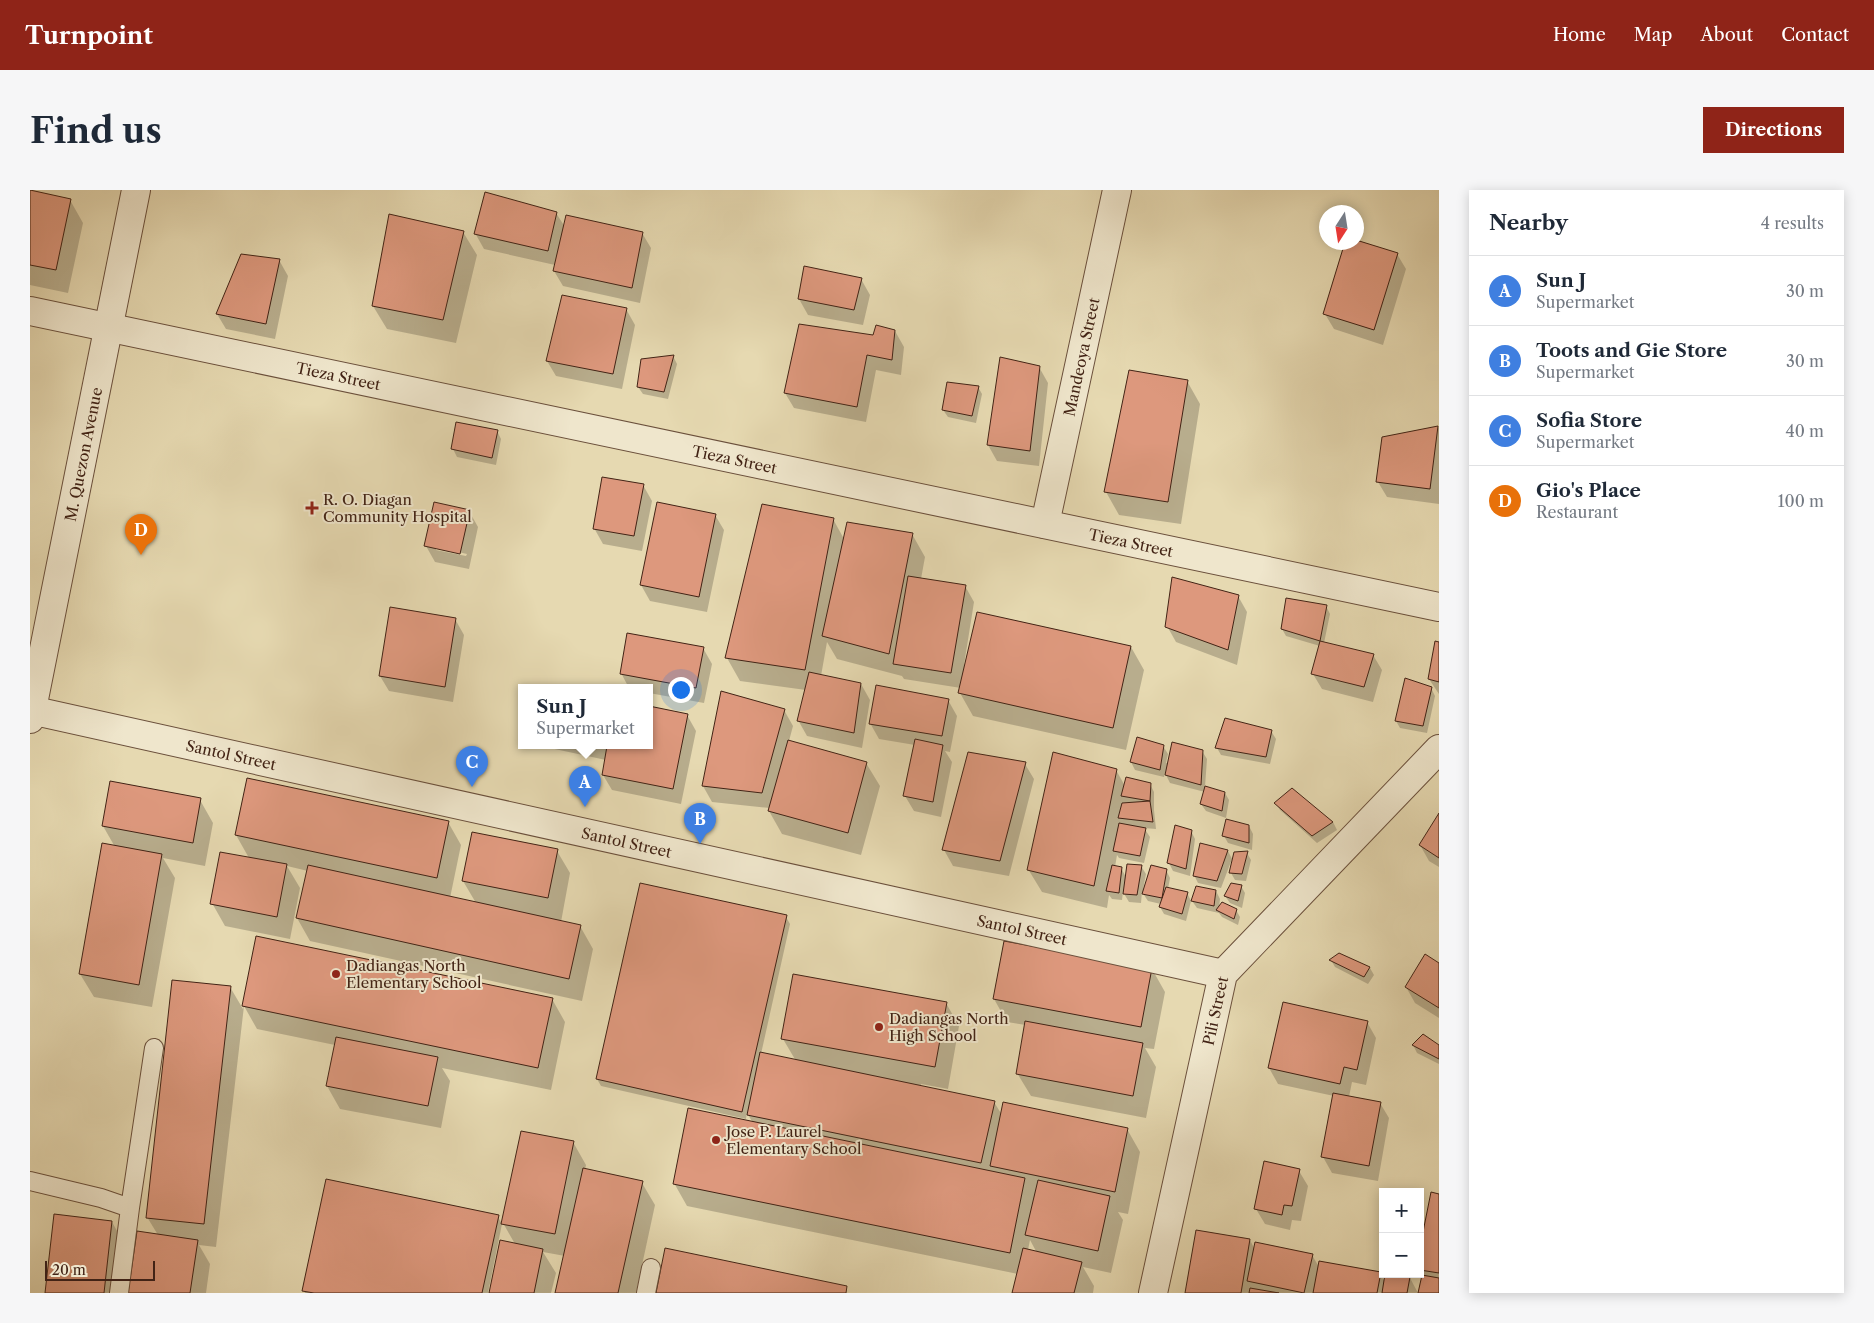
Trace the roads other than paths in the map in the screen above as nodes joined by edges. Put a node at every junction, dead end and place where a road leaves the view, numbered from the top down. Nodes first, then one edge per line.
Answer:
1 (136, 190) edge
2 (1117, 190) edge
3 (30, 311) edge
4 (108, 326) junction
5 (1045, 524) junction
6 (1439, 607) edge
7 (31, 713) edge
8 (1439, 749) edge
9 (1223, 974) junction
10 (154, 1048) dead end
11 (30, 1181) edge
12 (130, 1208) junction
13 (651, 1268) dead end
14 (119, 1293) edge
15 (646, 1293) edge
16 (1153, 1293) edge

1 - 4 street, M. Quezon Avenue
2 - 5 street, Mandeoya Street
3 - 4 street, Tieza Street
4 - 5 street, Tieza Street
4 - 7 street, M. Quezon Avenue
5 - 6 street, Tieza Street
7 - 9 street, Santol Street
8 - 9 street, Pili Street
9 - 16 street, Pili Street
10 - 12 lane
11 - 12 lane
12 - 14 lane
13 - 15 lane

